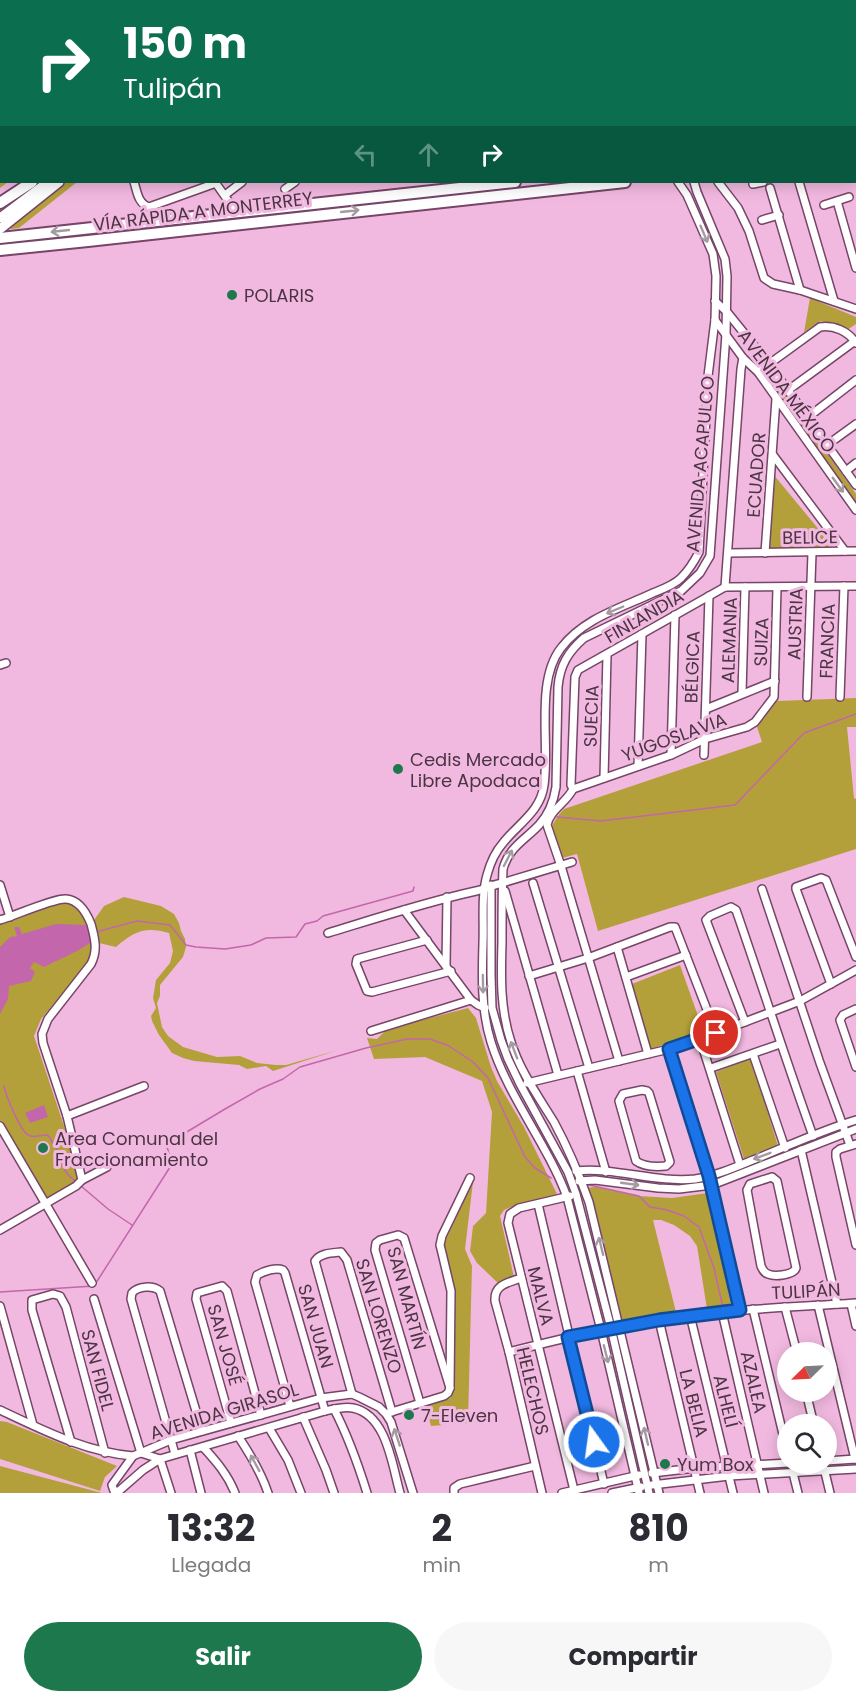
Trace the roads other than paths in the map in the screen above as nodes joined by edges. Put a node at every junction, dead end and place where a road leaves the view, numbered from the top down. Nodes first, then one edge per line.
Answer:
1 (30, 183) edge
2 (47, 183) edge
3 (59, 183) edge
4 (134, 183) edge
5 (213, 183) edge
6 (217, 183) edge
7 (241, 183) edge
8 (294, 183) edge
9 (506, 183) edge
10 (616, 183) edge
11 (679, 183) edge
12 (694, 183) edge
13 (719, 183) edge
14 (758, 183) edge
15 (799, 183) edge
16 (753, 184) dead end
17 (770, 188) dead end
18 (285, 189) dead end
19 (697, 192) junction
20 (225, 195) junction
21 (687, 195) junction
22 (849, 197) dead end
23 (837, 201) junction
24 (0, 203) edge
25 (824, 205) dead end
26 (236, 212) junction
27 (779, 215) junction
28 (0, 218) edge
29 (762, 220) dead end
30 (0, 229) edge
31 (0, 238) edge
32 (87, 242) junction
33 (0, 250) edge
34 (0, 257) edge
35 (856, 268) edge
36 (800, 290) junction
37 (715, 301) junction
38 (834, 301) junction
39 (856, 309) edge
40 (727, 312) junction
41 (715, 321) junction
42 (726, 334) junction
43 (855, 342) edge
44 (743, 357) junction
45 (769, 364) junction
46 (758, 372) junction
47 (856, 380) edge
48 (787, 391) junction
49 (776, 399) junction
50 (807, 418) junction
51 (856, 424) edge
52 (827, 445) junction
53 (773, 454) junction
54 (856, 463) edge
55 (846, 471) junction
56 (856, 484) edge
57 (856, 510) edge
58 (845, 551) junction
59 (856, 551) edge
60 (729, 553) junction
61 (765, 553) junction
62 (812, 553) junction
63 (844, 586) junction
64 (856, 586) edge
65 (726, 587) junction
66 (811, 587) junction
67 (745, 588) junction
68 (777, 588) junction
69 (709, 596) junction
70 (675, 615) junction
71 (642, 634) junction
72 (607, 655) junction
73 (775, 681) junction
74 (742, 693) junction
75 (774, 697) joint
76 (807, 697) dead end
77 (840, 697) dead end
78 (706, 709) junction
79 (705, 739) junction
80 (704, 754) dead end
81 (671, 755) junction
82 (638, 766) junction
83 (604, 778) junction
84 (573, 789) junction
85 (572, 862) dead end
86 (561, 866) junction
87 (502, 883) junction
88 (533, 883) dead end
89 (0, 885) edge
90 (488, 887) junction
91 (762, 889) dead end
92 (447, 897) junction
93 (404, 910) junction
94 (10, 917) junction
95 (0, 920) edge
96 (328, 933) dead end
97 (427, 940) junction
98 (617, 947) junction
99 (686, 955) junction
100 (856, 957) edge
101 (588, 958) junction
102 (558, 967) junction
103 (448, 968) junction
104 (856, 970) edge
105 (529, 976) junction
106 (626, 977) junction
107 (831, 984) junction
108 (471, 1000) junction
109 (800, 1001) junction
110 (502, 1006) junction
111 (483, 1008) junction
112 (492, 1008) junction
113 (856, 1009) edge
114 (771, 1013) junction
115 (745, 1022) junction
116 (372, 1031) dead end
117 (716, 1033) junction
118 (700, 1039) junction
119 (780, 1044) junction
120 (669, 1049) junction
121 (648, 1054) junction
122 (753, 1054) junction
123 (619, 1060) junction
124 (856, 1067) edge
125 (589, 1068) junction
126 (711, 1068) junction
127 (577, 1071) junction
128 (558, 1075) junction
129 (529, 1082) junction
130 (519, 1084) junction
131 (144, 1086) dead end
132 (509, 1086) junction
133 (67, 1116) junction
134 (856, 1120) edge
135 (843, 1124) junction
136 (0, 1126) edge
137 (856, 1129) edge
138 (846, 1132) junction
139 (813, 1136) junction
140 (853, 1144) edge
141 (785, 1148) junction
142 (801, 1149) junction
143 (740, 1165) junction
144 (655, 1166) junction
145 (108, 1167) dead end
146 (755, 1168) junction
147 (577, 1171) junction
148 (568, 1172) junction
149 (606, 1172) junction
150 (558, 1176) junction
151 (709, 1176) junction
152 (470, 1178) dead end
153 (657, 1179) junction
154 (82, 1180) junction
155 (581, 1180) junction
156 (760, 1180) junction
157 (572, 1182) junction
158 (712, 1185) junction
159 (563, 1186) junction
160 (658, 1188) junction
161 (586, 1192) junction
162 (576, 1194) junction
163 (567, 1197) junction
164 (45, 1204) junction
165 (538, 1204) junction
166 (0, 1230) edge
167 (856, 1245) edge
168 (521, 1278) junction
169 (92, 1283) dead end
170 (94, 1299) dead end
171 (853, 1303) edge
172 (837, 1304) junction
173 (818, 1305) junction
174 (0, 1306) edge
175 (786, 1307) junction
176 (753, 1309) junction
177 (740, 1310) junction
178 (722, 1312) junction
179 (690, 1315) junction
180 (659, 1320) junction
181 (620, 1326) junction
182 (856, 1326) edge
183 (611, 1328) junction
184 (601, 1330) junction
185 (568, 1337) junction
186 (794, 1342) edge
187 (538, 1344) junction
188 (509, 1352) junction
189 (450, 1388) junction
190 (351, 1394) junction
191 (321, 1398) junction
192 (420, 1403) junction
193 (290, 1406) junction
194 (334, 1409) junction
195 (0, 1410) edge
196 (325, 1411) junction
197 (389, 1413) junction
198 (778, 1414) edge
199 (261, 1415) junction
200 (303, 1417) junction
201 (231, 1423) junction
202 (33, 1425) junction
203 (269, 1428) junction
204 (202, 1431) junction
205 (238, 1436) junction
206 (171, 1440) junction
207 (71, 1442) junction
208 (203, 1447) junction
209 (190, 1450) junction
210 (105, 1453) junction
211 (141, 1453) junction
212 (175, 1454) junction
213 (133, 1456) junction
214 (640, 1457) junction
215 (160, 1459) junction
216 (631, 1459) junction
217 (855, 1459) edge
218 (837, 1460) edge
219 (777, 1464) edge
220 (757, 1465) junction
221 (535, 1466) junction
222 (727, 1467) junction
223 (695, 1468) junction
224 (837, 1468) edge
225 (856, 1469) edge
226 (654, 1472) junction
227 (644, 1474) junction
228 (777, 1474) edge
229 (793, 1474) edge
230 (825, 1474) edge
231 (760, 1475) junction
232 (635, 1476) junction
233 (729, 1476) junction
234 (697, 1479) junction
235 (604, 1484) junction
236 (657, 1484) junction
237 (648, 1489) edge
238 (454, 1490) edge
239 (574, 1490) junction
240 (638, 1490) edge
241 (171, 1493) edge
242 (201, 1493) edge
243 (236, 1493) edge
244 (268, 1493) edge
245 (301, 1493) edge
246 (333, 1493) edge
247 (367, 1493) edge
248 (400, 1493) edge
249 (413, 1493) edge
250 (542, 1493) edge
251 (563, 1493) edge
252 (612, 1493) edge
253 (659, 1493) edge
254 (700, 1493) edge
255 (733, 1493) edge
256 (764, 1493) edge
257 (798, 1493) edge
258 (830, 1493) edge

1 - 24 highway
2 - 28 main road
3 - 30 main road
4 - 5 street
6 - 20 street
7 - 20 street
8 - 18 street
9 - 26 highway
32 -> 10 highway, VÍA RÁPIDA A MONTERREY
11 - 21 street, AVENIDA ACAPULCO
12 - 19 street, AVENIDA ACAPULCO
13 - 36 street
14 - 16 street
15 - 38 street
17 - 27 street
19 - 21 street
19 - 40 street, AVENIDA ACAPULCO
20 - 26 street
21 -> 37 street, AVENIDA ACAPULCO
22 - 23 street
23 - 25 street
23 - 35 street
26 -> 31 highway
27 - 29 street
27 - 36 street
32 - 33 highway, VÍA RÁPIDA A MONTERREY
32 - 34 highway
36 - 38 street
37 - 40 street, AVENIDA MÉXICO
37 - 41 street, AVENIDA ACAPULCO
38 - 39 street
40 - 42 street, AVENIDA ACAPULCO
40 - 45 street, AVENIDA MÉXICO
41 - 42 street, AVENIDA MÉXICO
41 -> 90 street, AVENIDA ACAPULCO
42 - 44 street, AVENIDA MÉXICO
87 -> 42 street, AVENIDA ACAPULCO
43 - 45 street
43 - 48 street
44 - 46 street, AVENIDA MÉXICO
44 - 60 street
45 - 46 street
45 - 48 street, AVENIDA MÉXICO
46 - 49 street, AVENIDA MÉXICO
47 - 50 street
48 - 50 street, AVENIDA MÉXICO
49 - 53 street, ECUADOR
49 -> 57 street, AVENIDA MÉXICO
50 - 52 street, AVENIDA MÉXICO
51 - 52 street
52 - 55 street, AVENIDA MÉXICO
53 - 58 street
53 - 61 street, ECUADOR
54 - 55 street
55 - 56 street, AVENIDA MÉXICO
58 - 59 street, BELICE
58 - 62 street, BELICE
60 - 61 street, BELICE
60 - 65 street
61 - 62 street, BELICE
62 - 66 street, AUSTRIA
63 - 64 street
63 - 66 street
63 - 77 street, FRANCIA
65 - 67 street
65 - 69 street, FINLANDIA
66 - 68 street
66 - 76 street, AUSTRIA
67 - 68 street
67 - 74 street, ALEMANIA
68 - 73 street, SUIZA
69 - 70 street, FINLANDIA
69 - 78 street, BÉLGICA
70 - 71 street, FINLANDIA
70 - 81 street
71 - 72 street, FINLANDIA
71 - 82 street
72 - 83 street, SUECIA
72 - 84 street, FINLANDIA
73 - 74 street
73 - 75 street, SUIZA
74 - 78 street
75 - 79 street, YUGOSLAVIA
78 - 79 street, BÉLGICA
79 - 80 street, BÉLGICA
79 - 81 street, YUGOSLAVIA
81 - 82 street, YUGOSLAVIA
82 - 83 street, YUGOSLAVIA
83 - 84 street, YUGOSLAVIA
84 - 86 street
85 - 86 street
86 - 87 street
86 - 101 street
87 - 90 street
87 - 105 street
87 - 110 street, AVENIDA ACAPULCO
88 - 102 street
89 - 94 street
90 - 92 street
90 -> 111 street, AVENIDA ACAPULCO
90 - 112 street, AVENIDA ACAPULCO
91 - 109 street
92 - 93 street
92 - 103 street
93 - 96 street
93 - 97 street
94 - 95 street
94 - 133 street
97 - 103 street
97 - 103 street
98 - 99 street
98 - 101 street
98 - 106 street
99 - 106 street
99 - 117 street
100 - 107 street
101 - 102 street
101 - 123 street
102 - 105 street
102 - 125 street
103 - 108 street
104 - 107 street
105 - 128 street
106 - 121 street
107 - 109 street
108 - 111 street
108 - 116 street
109 - 114 street
109 - 135 street
110 - 112 street
129 -> 110 street, AVENIDA ACAPULCO
111 - 112 street
111 - 132 street, AVENIDA ACAPULCO
112 - 130 street, AVENIDA ACAPULCO
113 - 124 street
114 - 115 street
114 - 115 street
114 - 119 street
115 - 117 street
117 - 118 street
118 - 120 street
118 - 126 street
119 - 122 street
119 - 139 street
120 - 121 street
120 - 151 street
121 - 123 street
122 - 126 street
122 - 141 street
123 - 125 street
125 - 127 street
126 - 143 street
127 - 128 street
127 - 149 street
128 - 129 street
129 - 130 street
129 - 147 street, AVENIDA ACAPULCO
130 - 132 street
130 - 148 street, AVENIDA ACAPULCO
131 - 133 street
132 - 150 street, AVENIDA ACAPULCO
133 - 154 street
134 - 135 street
135 - 138 street
135 - 139 street
136 - 164 street
137 - 138 street
138 - 140 street
138 - 142 street
139 - 141 street
140 - 167 street
141 -> 143 street
142 - 146 street
142 - 172 street
143 - 151 street
144 - 144 street
144 - 153 street
145 - 154 street
146 - 156 street
146 - 158 street
147 - 148 street
147 - 149 street
147 - 155 street, AVENIDA ACAPULCO
148 - 150 street
148 - 157 street, AVENIDA ACAPULCO
149 - 153 street
150 - 159 street, AVENIDA ACAPULCO
151 - 153 street
151 - 158 street
152 - 189 street
153 - 160 street
154 - 164 street
155 - 157 street
155 -> 160 street
155 - 161 street, AVENIDA ACAPULCO
156 - 156 street
157 - 159 street
157 - 162 street, AVENIDA ACAPULCO
158 - 160 street
158 - 177 street
159 - 163 street, AVENIDA ACAPULCO
161 - 162 street
181 -> 161 street, AVENIDA ACAPULCO
162 - 163 street
162 - 183 street, AVENIDA ACAPULCO
163 - 165 street
163 - 184 street, AVENIDA ACAPULCO
164 - 166 street
164 - 169 street
165 - 168 street, MALVA
165 - 185 street
168 - 187 street, MALVA
168 - 188 street, HELECHOS
170 - 211 street
171 - 172 street, TULIPÁN
171 - 182 street
172 - 173 street, TULIPÁN
173 - 175 street, TULIPÁN
173 - 217 street
174 - 202 street
175 - 176 street, TULIPÁN
175 - 186 street
176 - 177 street, TULIPÁN
176 - 198 street
177 - 178 street, TULIPÁN
178 - 179 street, TULIPÁN
178 - 220 street, AZALEA
179 - 180 street, TULIPÁN
179 - 222 street, ALHELÍ
180 - 181 street, TULIPÁN
180 - 223 street, LA BELIA
181 - 183 street, TULIPÁN
226 -> 181 street, AVENIDA ACAPULCO
183 - 184 street, TULIPÁN
183 - 214 street, AVENIDA ACAPULCO
184 - 185 street, TULIPÁN
184 -> 216 street, AVENIDA ACAPULCO
185 - 187 street, TULIPÁN
185 - 235 street
187 - 188 street, TULIPÁN
187 - 239 street, MALVA
188 - 221 street, HELECHOS
189 - 192 street
189 - 192 street, SAN MARTÍN
190 - 191 street, AVENIDA GIRASOL
190 - 197 street
190 - 197 street, SAN LORENZO
191 - 193 street, AVENIDA GIRASOL
191 - 193 street, SAN JUAN
191 - 196 street, SAN JUAN
192 - 197 street
193 - 199 street, AVENIDA GIRASOL
194 - 196 street, AVENIDA GIRASOL
194 - 247 street
194 - 248 street, AVENIDA GIRASOL
195 - 202 street
196 - 200 street, AVENIDA GIRASOL
249 -> 197 street
199 - 201 street, AVENIDA GIRASOL
199 - 201 street, SAN JOSÉ
200 - 203 street, AVENIDA GIRASOL
200 - 246 street
201 - 204 street, AVENIDA GIRASOL
202 - 207 street
203 - 205 street, AVENIDA GIRASOL
203 - 245 street
204 - 206 street, AVENIDA GIRASOL
204 - 206 street
205 - 208 street, AVENIDA GIRASOL
244 -> 205 street
206 - 211 street, AVENIDA GIRASOL
206 - 212 street
207 - 210 street
207 - 210 street, SAN FIDEL
208 - 209 street, AVENIDA GIRASOL
208 - 243 street
209 - 212 street, AVENIDA GIRASOL
209 - 242 street
210 - 213 street
211 - 213 street, AVENIDA GIRASOL
211 - 215 street
212 - 215 street, AVENIDA GIRASOL
213 - 215 street, AVENIDA GIRASOL
214 - 216 street
214 - 227 street, AVENIDA ACAPULCO
215 - 241 street
216 - 232 street, AVENIDA ACAPULCO
217 - 218 street
219 - 220 street
220 - 222 street
220 - 231 street, AZALEA
221 - 238 street
221 - 250 street, HELECHOS
222 - 223 street
222 - 233 street, ALHELÍ
223 - 226 street
223 - 234 street, LA BELIA
224 - 225 street
226 - 227 street
226 - 236 street, AVENIDA ACAPULCO
227 - 232 street
227 - 237 street, AVENIDA ACAPULCO
228 - 231 street
229 - 257 street
230 - 258 street
231 - 233 street
231 - 256 street, AZALEA
232 - 235 street
232 - 240 street, AVENIDA ACAPULCO
233 - 234 street
233 - 255 street, ALHELÍ
234 - 236 street
234 - 254 street, LA BELIA
235 - 239 street
236 - 237 street
236 - 253 street, AVENIDA ACAPULCO
237 - 240 street
239 - 251 street
240 - 252 street

